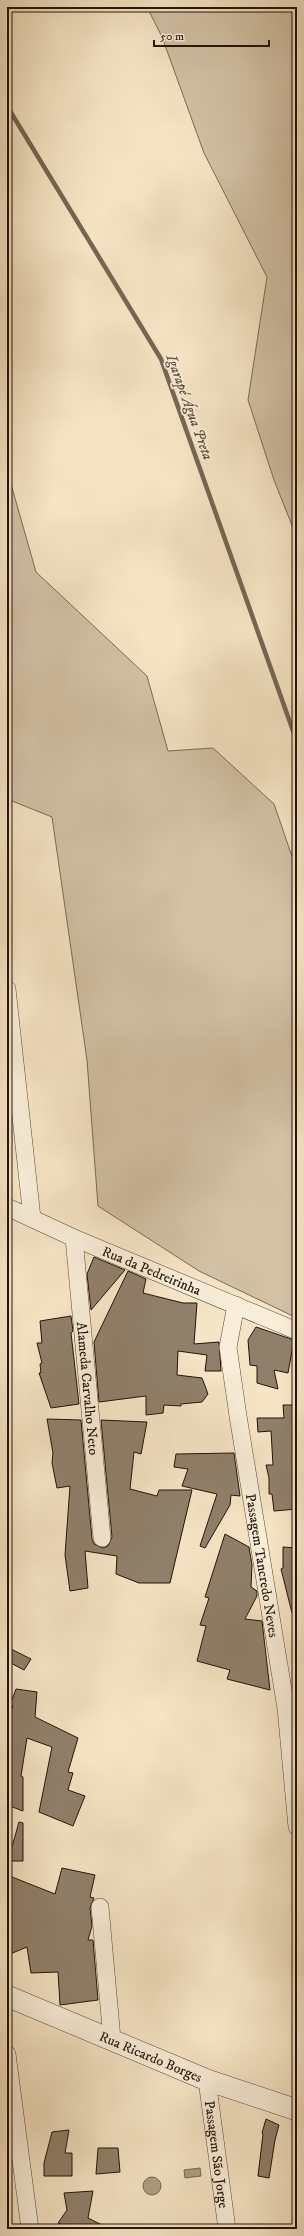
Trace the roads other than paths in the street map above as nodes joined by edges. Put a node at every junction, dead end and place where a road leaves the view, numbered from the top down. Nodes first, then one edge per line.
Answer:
1 (7, 989) edge
2 (7, 1207) edge
3 (32, 1218) junction
4 (74, 1238) junction
5 (236, 1305) junction
6 (297, 1331) edge
7 (102, 1538) dead end
8 (297, 1827) edge
9 (100, 1907) dead end
10 (7, 1996) edge
11 (112, 2039) junction
12 (7, 2054) edge
13 (207, 2080) junction
14 (297, 2110) edge
15 (30, 2229) edge
16 (227, 2229) edge

1 - 3 street
2 - 3 street, Rua da Pedreirinha
3 - 4 street, Rua da Pedreirinha
4 - 5 street, Rua da Pedreirinha
4 - 7 street, Alameda Carvalho Neto
5 - 6 street, Rua da Pedreirinha
5 - 8 street, Passagem Tancredo Neves
9 - 11 street
10 - 11 street, Rua Ricardo Borges
11 - 13 street, Rua Ricardo Borges
12 - 15 street
13 - 14 street, Rua Ricardo Borges
13 - 16 street, Passagem São Jorge

